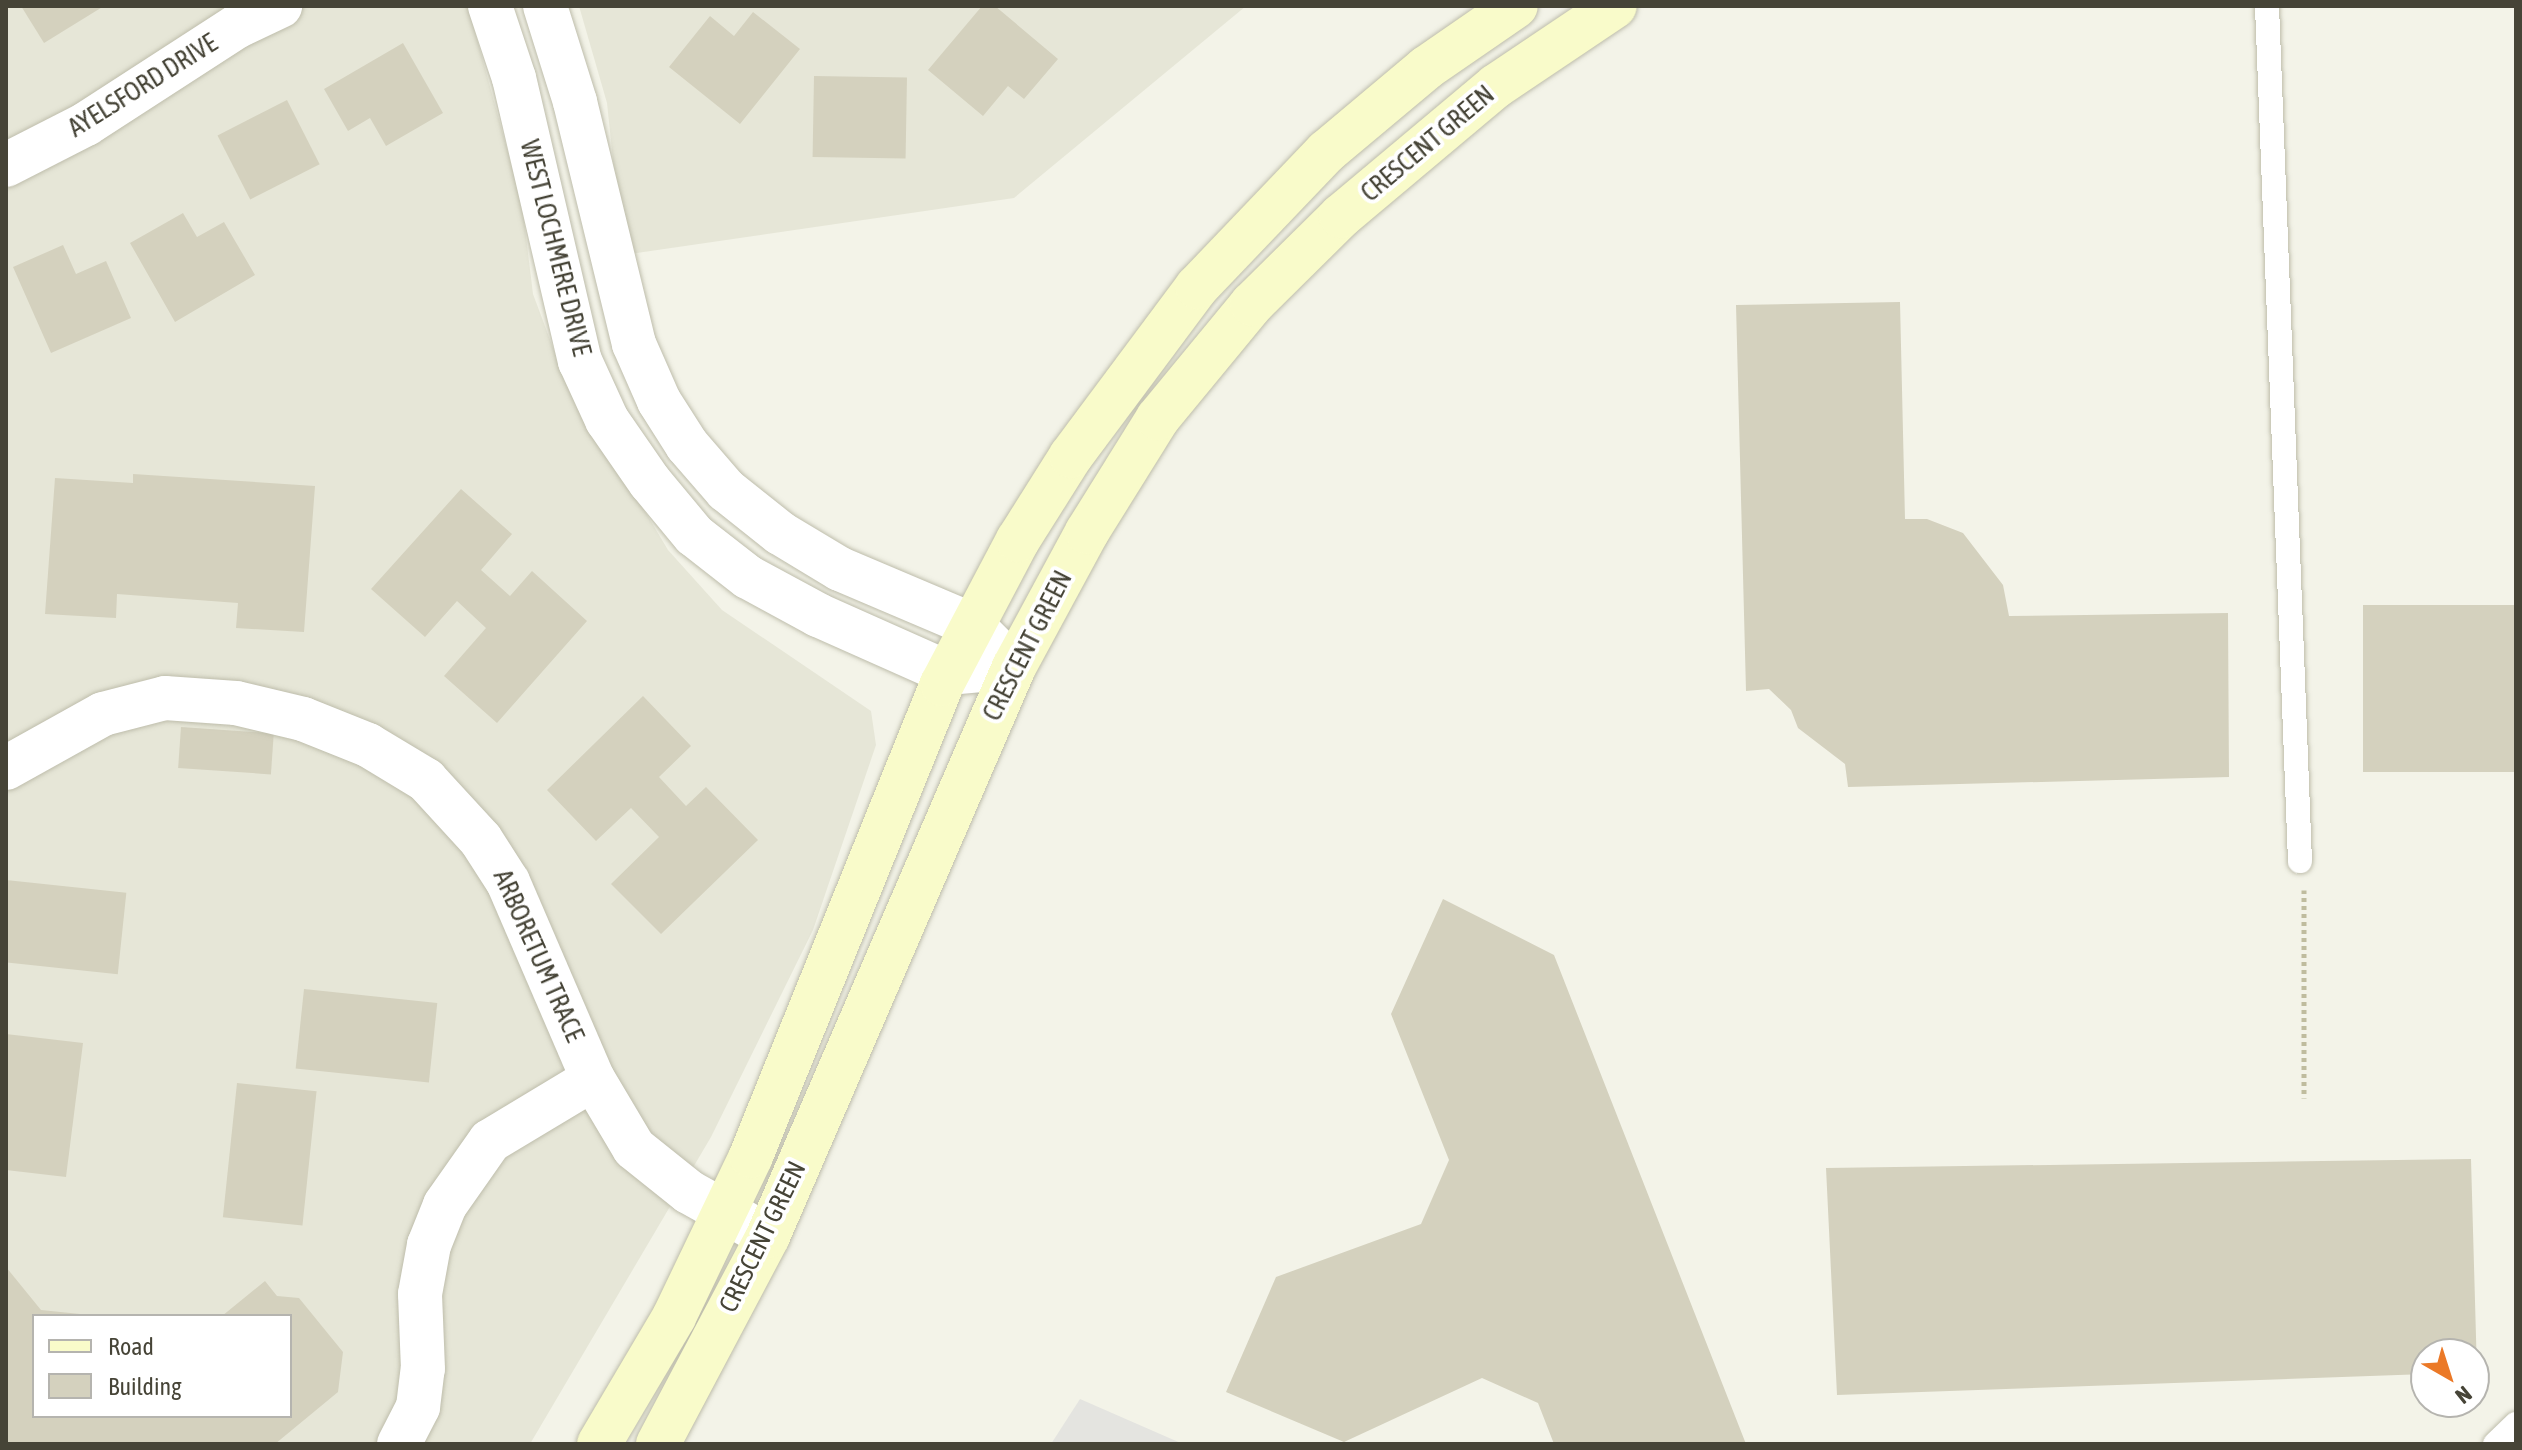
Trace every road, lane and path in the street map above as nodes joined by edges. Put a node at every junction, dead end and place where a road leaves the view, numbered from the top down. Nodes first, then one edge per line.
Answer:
1 (280, 6) edge
2 (490, 6) edge
3 (545, 6) edge
4 (1516, 6) edge
5 (1615, 6) edge
6 (2267, 6) edge
7 (230, 17) edge
8 (6, 165) edge
9 (972, 625) junction
10 (1014, 667) junction
11 (948, 673) junction
12 (6, 768) edge
13 (2300, 861) dead end
14 (2304, 885) dead end
15 (593, 1079) junction
16 (2304, 1098) dead end
17 (724, 1212) junction
18 (768, 1236) junction
19 (2516, 1424) edge
20 (399, 1444) edge
21 (599, 1444) edge
22 (658, 1444) edge
23 (2495, 1444) edge

1 - 7 street, AYELSFORD DRIVE
2 - 11 street, WEST LOCHMERE DRIVE
3 - 9 street, WEST LOCHMERE DRIVE
4 - 9 street, CRESCENT GREEN
5 - 10 street, CRESCENT GREEN
6 - 13 lane
7 - 8 street, AYELSFORD DRIVE
9 - 10 street, WEST LOCHMERE DRIVE
9 - 11 street, CRESCENT GREEN
10 - 11 street, WEST LOCHMERE DRIVE
10 - 18 street, CRESCENT GREEN
11 - 17 street, CRESCENT GREEN
12 - 15 street, ARBORETUM TRACE
14 - 16 path
15 - 17 street, ARBORETUM TRACE
15 - 20 street
17 - 18 street, ARBORETUM TRACE
17 - 21 street, CRESCENT GREEN
18 - 22 street, CRESCENT GREEN
19 - 23 lane

